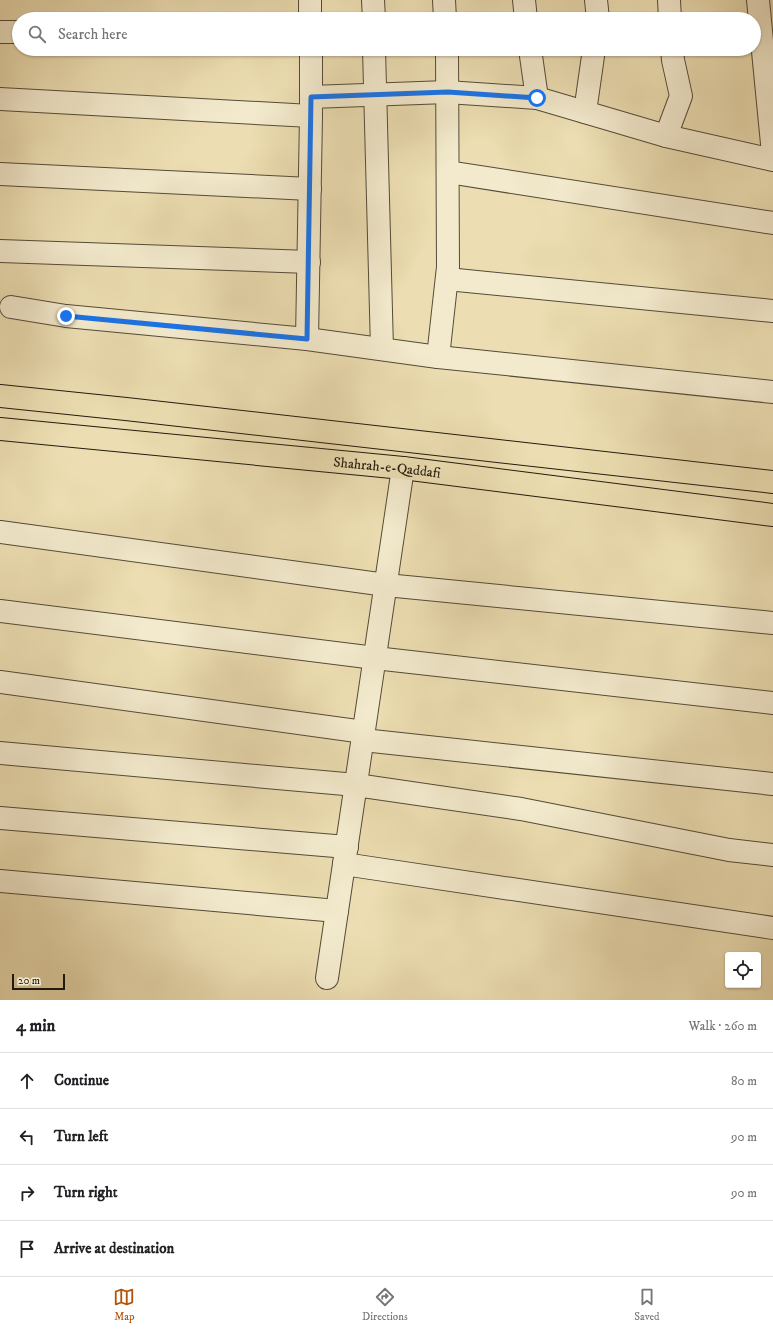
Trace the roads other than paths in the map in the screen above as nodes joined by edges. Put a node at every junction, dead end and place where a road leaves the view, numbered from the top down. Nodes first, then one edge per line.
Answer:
1 (310, 0) edge
2 (373, 0) edge
3 (444, 0) edge
4 (524, 0) edge
5 (596, 0) edge
6 (669, 0) edge
7 (758, 0) edge
8 (310, 12) edge
9 (374, 12) edge
10 (445, 12) edge
11 (525, 12) edge
12 (597, 12) edge
13 (670, 12) edge
14 (759, 12) edge
15 (761, 31) edge
16 (0, 32) edge
17 (12, 32) edge
18 (310, 56) edge
19 (374, 56) edge
20 (446, 56) edge
21 (531, 56) edge
22 (593, 56) edge
23 (672, 56) edge
24 (448, 92) junction
25 (375, 95) junction
26 (537, 98) junction
27 (0, 99) edge
28 (311, 106) junction
29 (585, 112) junction
30 (666, 136) junction
31 (773, 154) edge
32 (773, 160) edge
33 (448, 172) junction
34 (0, 174) edge
35 (310, 189) junction
36 (773, 223) edge
37 (0, 251) edge
38 (309, 262) junction
39 (446, 279) junction
40 (11, 307) dead end
41 (773, 311) edge
42 (307, 339) junction
43 (382, 349) junction
44 (438, 357) junction
45 (773, 392) edge
46 (0, 396) edge
47 (0, 428) edge
48 (403, 468) junction
49 (773, 482) edge
50 (773, 515) edge
51 (0, 532) edge
52 (386, 585) junction
53 (0, 611) edge
54 (773, 623) edge
55 (375, 658) junction
56 (0, 682) edge
57 (773, 703) edge
58 (363, 736) junction
59 (0, 753) edge
60 (773, 784) edge
61 (356, 785) junction
62 (0, 818) edge
63 (346, 855) junction
64 (773, 855) edge
65 (0, 881) edge
66 (337, 911) junction
67 (773, 928) edge
68 (327, 978) dead end

1 - 8 street
2 - 9 street
3 - 10 street
4 - 11 street
5 - 12 street
6 - 13 street
7 - 14 street
15 - 31 street
16 - 17 street
18 - 28 street
19 - 25 street
20 - 24 street
21 - 26 street
22 - 29 street
23 - 30 street
24 - 25 street
24 - 26 street
24 - 33 street
25 - 28 street
25 - 43 street
26 - 29 street
27 - 28 street
28 - 35 street
29 - 30 street
30 - 32 street
33 - 36 street
33 - 39 street
34 - 35 street
35 - 38 street
37 - 38 street
38 - 42 street
39 - 41 street
39 - 44 street
40 - 42 street
42 - 43 street
43 - 44 street
44 - 45 street
46 - 49 main road, Shahrah-e-Qaddafi
47 - 48 main road, Shahrah-e-Qaddafi
48 - 50 main road, Shahrah-e-Qaddafi
48 - 52 street
51 - 52 street
52 - 54 street
52 - 55 street
53 - 55 street
55 - 57 street
55 - 58 street
56 - 58 street
58 - 60 street
58 - 61 street
59 - 61 street
61 - 63 street
61 - 64 street
62 - 63 street
63 - 66 street
63 - 67 street
65 - 66 street
66 - 68 street

